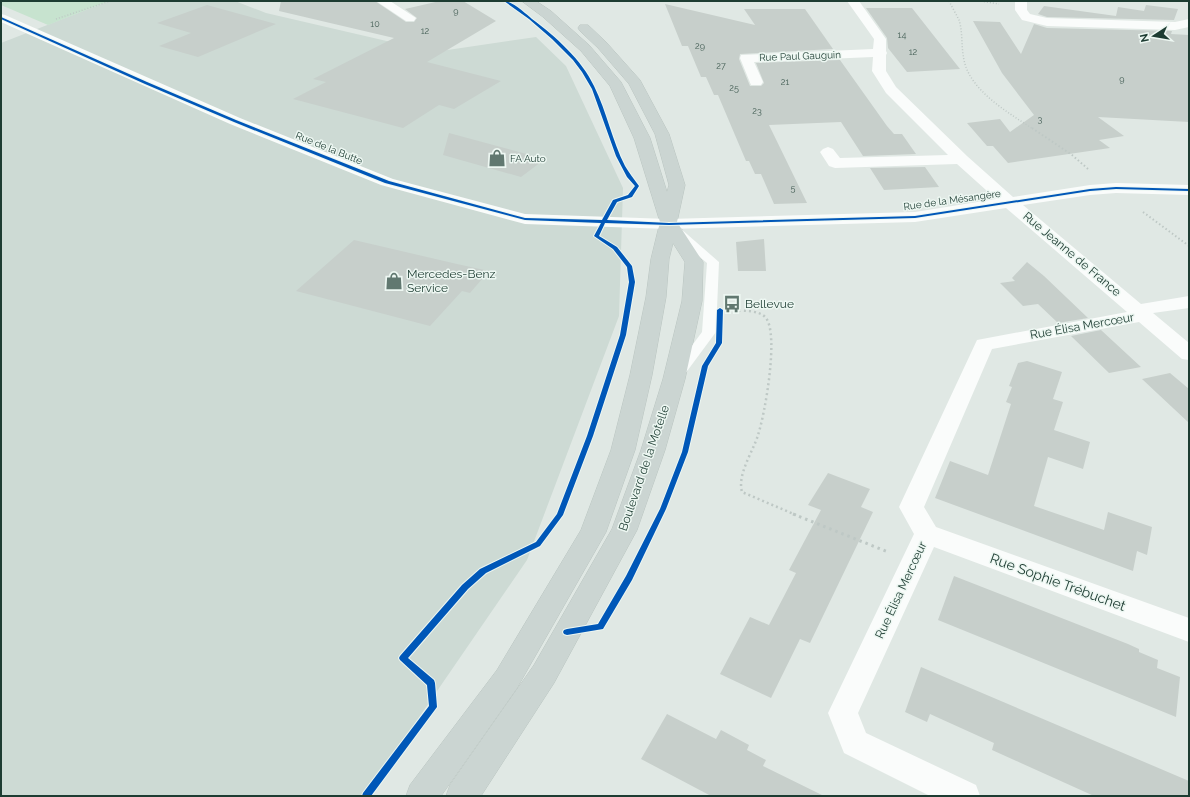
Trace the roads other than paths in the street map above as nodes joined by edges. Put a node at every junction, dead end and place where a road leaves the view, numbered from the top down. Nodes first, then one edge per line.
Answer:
1 (382, 1) edge
2 (528, 1) edge
3 (550, 1) edge
4 (853, 1) edge
5 (1021, 1) edge
6 (562, 9) dead end
7 (1, 18) edge
8 (410, 18) dead end
9 (574, 19) dead end
10 (1189, 23) edge
11 (881, 53) junction
12 (756, 82) dead end
13 (828, 152) dead end
14 (961, 159) junction
15 (1189, 190) edge
16 (1009, 202) junction
17 (669, 224) junction
18 (1189, 302) edge
19 (1140, 313) junction
20 (1189, 354) edge
21 (674, 379) junction
22 (927, 534) junction
23 (1189, 630) edge
24 (422, 796) edge
25 (462, 796) edge
26 (964, 796) edge

1 - 8 street
2 - 17 main road, Boulevard de la Motelle
3 - 6 main road
4 - 11 street
5 - 10 street
7 - 17 street, Rue de la Butte
9 - 17 main road
11 - 12 street, Rue Paul Gauguin
11 - 14 street
13 - 14 street
14 - 16 street
15 - 16 street, Rue de la Mésangère
16 - 17 street, Rue de la Mésangère
16 - 19 street, Rue Jeanne de France
17 - 21 main road, Boulevard de la Motelle
17 - 21 lane
17 - 24 main road
18 - 19 street
19 - 20 street, Rue Jeanne de France
19 - 22 street, Rue Élisa Mercœur
21 - 25 main road, Boulevard de la Motelle
22 - 23 street, Rue Sophie Trébuchet
22 - 26 street, Rue Élisa Mercœur

